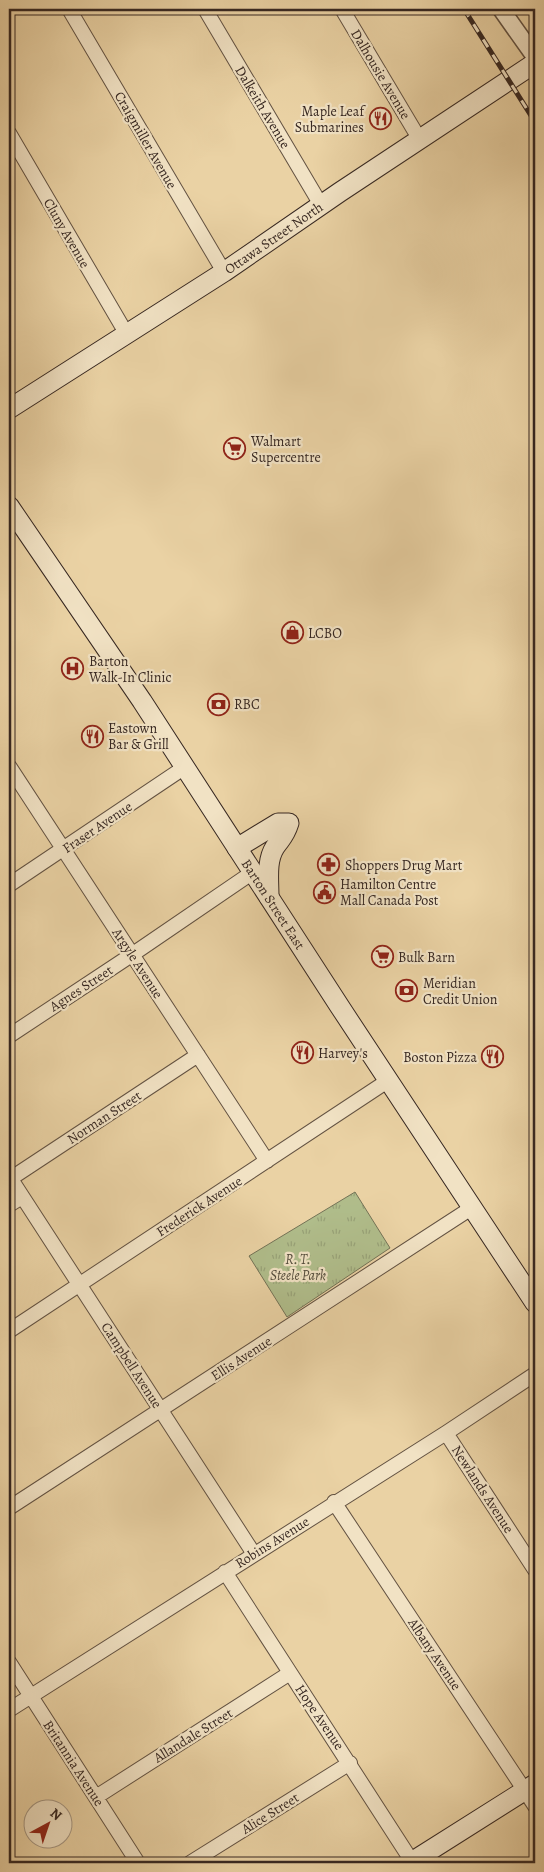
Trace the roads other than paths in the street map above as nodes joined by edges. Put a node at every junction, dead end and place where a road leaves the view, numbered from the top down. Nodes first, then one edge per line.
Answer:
1 (69, 9) edge
2 (205, 9) edge
3 (342, 9) edge
4 (500, 9) edge
5 (535, 57) edge
6 (535, 63) edge
7 (9, 133) edge
8 (420, 140) junction
9 (321, 205) junction
10 (224, 272) junction
11 (126, 333) junction
12 (9, 409) edge
13 (9, 506) edge
14 (9, 766) edge
15 (185, 767) junction
16 (237, 848) junction
17 (64, 849) junction
18 (252, 872) junction
19 (9, 885) edge
20 (269, 897) junction
21 (133, 954) junction
22 (9, 1036) edge
23 (198, 1055) junction
24 (389, 1080) junction
25 (267, 1161) junction
26 (9, 1177) edge
27 (22, 1197) junction
28 (9, 1205) edge
29 (473, 1207) junction
30 (80, 1284) junction
31 (535, 1302) edge
32 (9, 1331) edge
33 (535, 1374) edge
34 (160, 1410) junction
35 (446, 1433) junction
36 (334, 1502) junction
37 (9, 1508) edge
38 (254, 1554) junction
39 (535, 1570) edge
40 (225, 1572) junction
41 (9, 1662) edge
42 (290, 1673) junction
43 (31, 1696) junction
44 (9, 1710) edge
45 (350, 1763) junction
46 (532, 1794) edge
47 (96, 1797) junction
48 (138, 1863) edge
49 (190, 1863) edge
50 (412, 1863) edge

1 - 10 street, Craigmiller Avenue
2 - 9 street, Dalkeith Avenue
3 - 8 street, Dalhousie Avenue
4 - 5 street
6 - 8 main road, Ottawa Street North
7 - 11 street, Cluny Avenue
8 - 9 main road, Ottawa Street North
9 - 10 main road, Ottawa Street North
10 - 11 main road, Ottawa Street North
11 - 12 main road, Ottawa Street North
13 - 15 main road, Barton Street East
14 - 17 street, Argyle Avenue
15 - 16 main road, Barton Street East
15 - 17 street, Fraser Avenue
16 - 18 main road, Barton Street East
16 - 20 main road
17 - 19 street, Fraser Avenue
17 - 21 street, Argyle Avenue
18 - 20 main road, Barton Street East
18 - 21 street, Agnes Street
20 - 24 main road, Barton Street East
21 - 22 street, Agnes Street
21 - 23 street, Argyle Avenue
23 - 25 street, Argyle Avenue
23 - 26 street, Norman Street
24 - 25 street, Frederick Avenue
24 - 29 main road, Barton Street East
25 - 30 street, Frederick Avenue
26 - 27 street, Campbell Avenue
27 - 28 street
27 - 30 street, Campbell Avenue
29 - 31 main road, Barton Street East
29 - 34 street, Ellis Avenue
30 - 32 street, Frederick Avenue
30 - 34 street, Campbell Avenue
33 - 35 street, Robins Avenue
34 - 37 street, Ellis Avenue
34 - 38 street, Campbell Avenue
35 - 36 street, Robins Avenue
35 - 39 street, Newlands Avenue
36 - 38 street, Robins Avenue
36 - 46 street, Albany Avenue
38 - 40 street, Robins Avenue
40 - 42 street, Hope Avenue
40 - 43 street, Robins Avenue
41 - 43 street, Britannia Avenue
42 - 45 street, Hope Avenue
42 - 47 street, Allandale Street
43 - 44 street, Robins Avenue
43 - 47 street, Britannia Avenue
45 - 49 street, Alice Street
45 - 50 street, Hope Avenue
46 - 50 main road
47 - 48 street, Britannia Avenue

